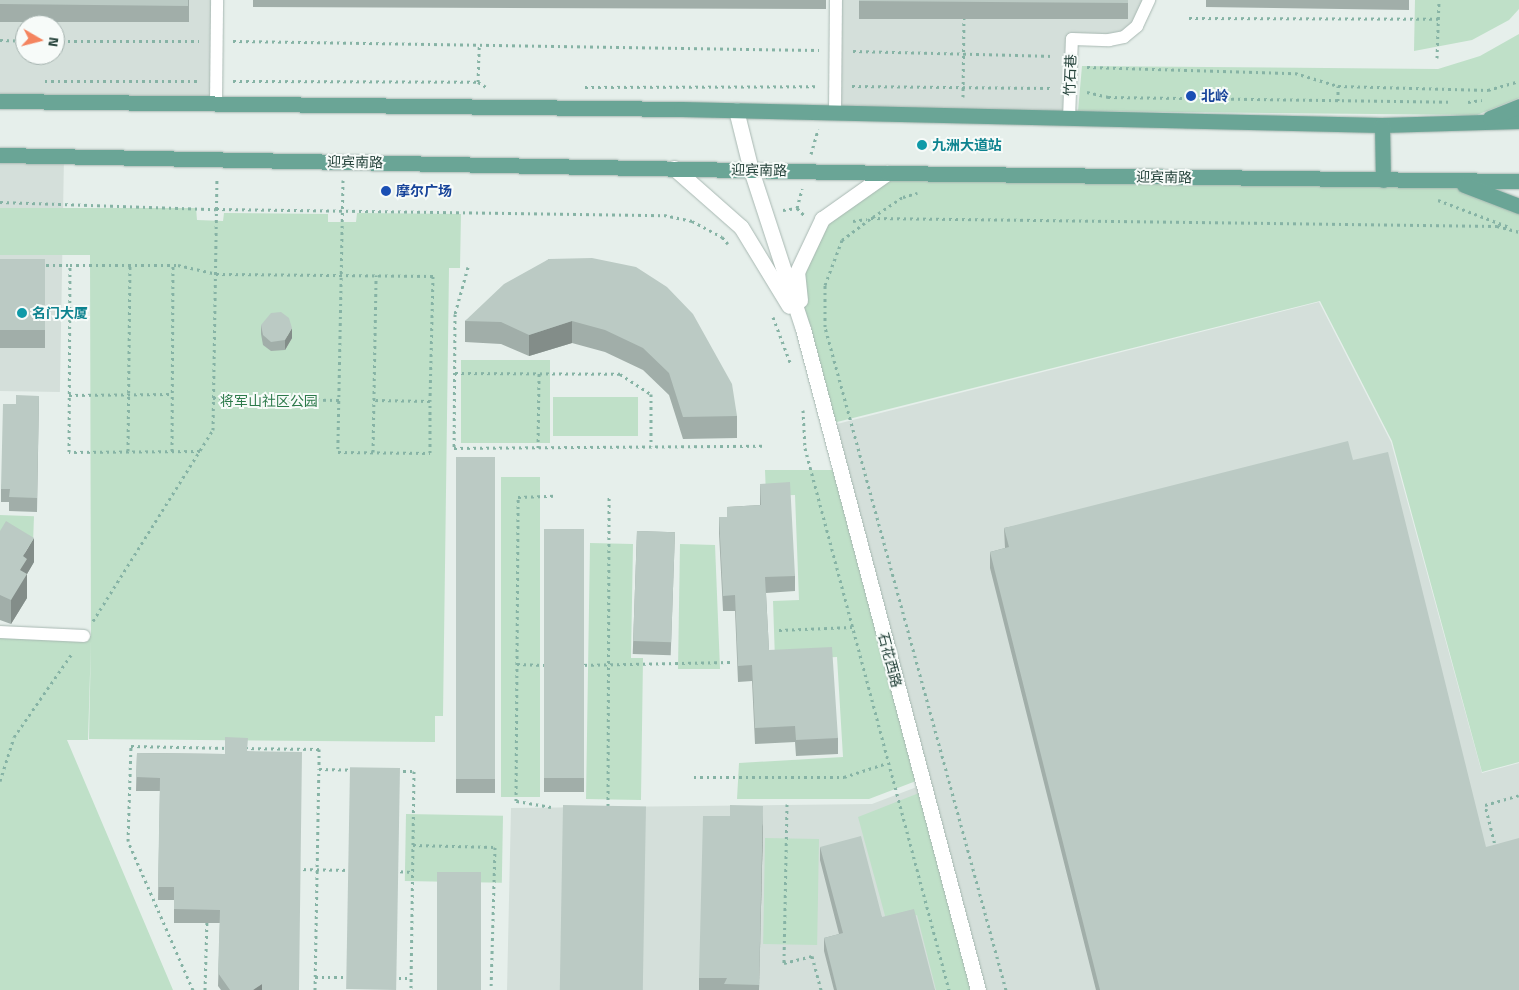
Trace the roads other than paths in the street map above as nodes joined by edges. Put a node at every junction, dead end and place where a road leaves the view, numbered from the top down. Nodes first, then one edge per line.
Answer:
1 (217, 0) edge
2 (836, 0) edge
3 (1149, 0) edge
4 (0, 101) edge
5 (216, 104) junction
6 (1519, 106) edge
7 (736, 110) junction
8 (829, 113) junction
9 (1069, 119) junction
10 (1519, 121) edge
11 (1479, 122) junction
12 (1382, 125) junction
13 (0, 155) edge
14 (674, 168) junction
15 (751, 170) junction
16 (887, 173) junction
17 (1383, 180) junction
18 (1451, 180) junction
19 (1519, 181) edge
20 (1519, 206) edge
21 (803, 329) junction
22 (0, 632) edge
23 (84, 636) road end
24 (978, 990) edge

1 - 5 lane
2 - 8 lane
3 - 9 lane, 竹石巷
4 - 5 main road
5 - 7 main road
6 - 11 main road
7 - 8 main road
7 - 15 main road
8 - 9 main road
9 - 12 main road
10 - 11 main road
11 - 12 main road
12 - 17 main road
13 - 14 main road, 迎宾南路
14 - 15 main road, 迎宾南路
14 - 21 main road
15 - 16 main road, 迎宾南路
15 - 21 main road
16 - 17 main road, 迎宾南路
16 - 21 main road
17 - 18 main road, 迎宾南路
18 - 19 main road, 迎宾南路
18 - 20 main road
21 - 24 main road, 石花西路
22 - 23 lane

